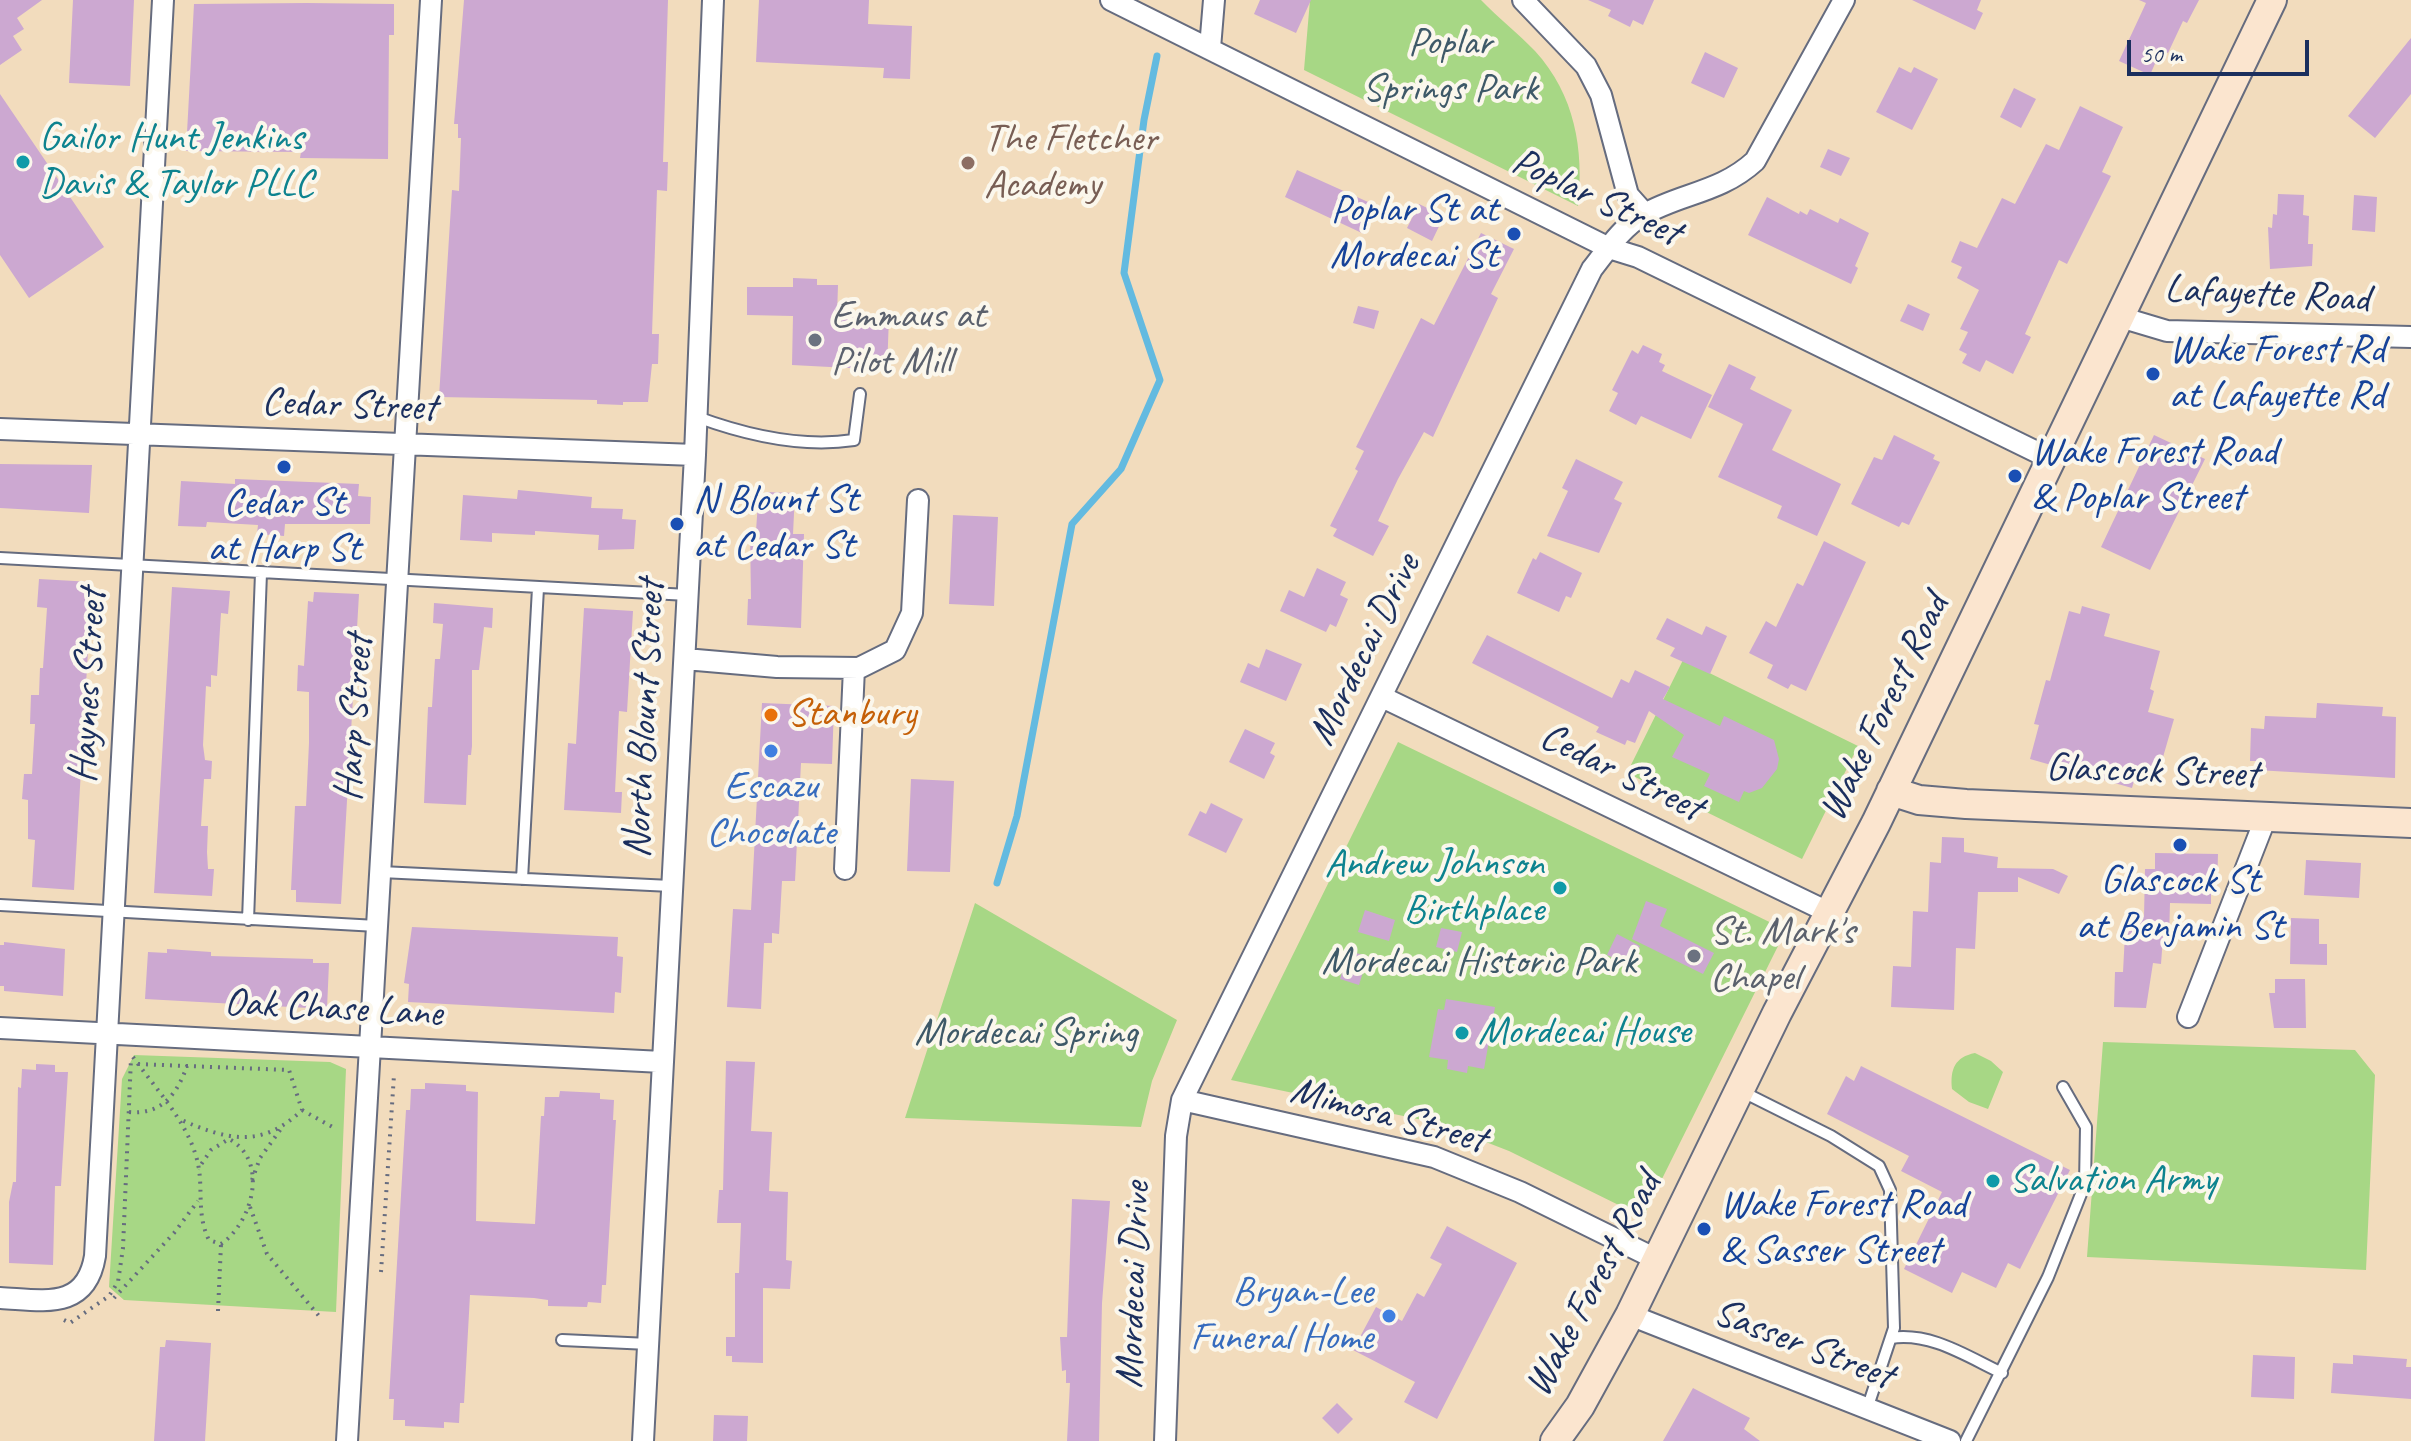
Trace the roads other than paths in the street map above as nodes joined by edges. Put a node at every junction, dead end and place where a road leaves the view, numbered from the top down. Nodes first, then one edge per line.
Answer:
1 (163, 0) edge
2 (431, 0) edge
3 (713, 0) edge
4 (1111, 0) edge
5 (1214, 0) edge
6 (1523, 0) edge
7 (1844, 0) edge
8 (2272, 0) edge
9 (1135, 6) edge
10 (1210, 48) junction
11 (1645, 214) junction
12 (1609, 248) junction
13 (2120, 317) junction
14 (2411, 337) edge
15 (860, 394) dead end
16 (697, 417) junction
17 (0, 429) edge
18 (139, 434) junction
19 (408, 444) junction
20 (695, 455) junction
21 (2051, 459) junction
22 (918, 500) dead end
23 (0, 558) edge
24 (132, 565) junction
25 (261, 573) junction
26 (399, 581) junction
27 (538, 588) junction
28 (688, 595) junction
29 (685, 659) junction
30 (854, 668) junction
31 (1382, 697) junction
32 (1891, 791) junction
33 (2266, 817) junction
34 (2411, 823) edge
35 (845, 869) dead end
36 (381, 872) junction
37 (522, 879) junction
38 (671, 886) junction
39 (0, 905) edge
40 (114, 911) junction
41 (1828, 912) junction
42 (248, 920) junction
43 (377, 926) junction
44 (2188, 1017) dead end
45 (0, 1028) edge
46 (105, 1034) junction
47 (370, 1047) junction
48 (662, 1062) junction
49 (2063, 1087) dead end
50 (1739, 1090) junction
51 (1182, 1100) junction
52 (1656, 1259) junction
53 (0, 1298) edge
54 (1630, 1315) junction
55 (1891, 1338) junction
56 (562, 1340) dead end
57 (649, 1344) junction
58 (2002, 1373) junction
59 (1867, 1409) junction
60 (347, 1441) edge
61 (643, 1441) edge
62 (1165, 1441) edge
63 (1555, 1441) edge
64 (1950, 1441) edge
65 (1966, 1441) edge

1 - 18 street, Haynes Street
2 - 19 street, Harp Street
3 - 16 street, North Blount Street
4 - 9 street, Poplar Street
5 - 10 street
6 - 11 street
7 - 11 street, Mordecai Drive
8 - 13 main road, Wake Forest Road
9 - 10 street, Poplar Street
10 - 12 street, Poplar Street
11 - 12 street, Mordecai Drive
12 - 21 street, Poplar Street
12 - 31 street, Mordecai Drive
13 - 14 street, Lafayette Road
13 - 21 main road, Wake Forest Road
15 - 16 lane
16 - 20 street, North Blount Street
17 - 18 street, Cedar Street
18 - 19 street, Cedar Street
18 - 24 street, Haynes Street
19 - 20 street, Cedar Street
19 - 26 street, Harp Street
20 - 28 street, North Blount Street
21 - 32 main road, Wake Forest Road
22 - 30 street
23 - 24 lane
24 - 25 lane
24 - 40 street, Haynes Street
25 - 26 lane
25 - 42 lane
26 - 27 lane
26 - 36 street, Harp Street
27 - 28 lane
27 - 37 lane
28 - 29 street, North Blount Street
29 - 30 street
29 - 38 street, North Blount Street
30 - 35 street
31 - 41 street, Cedar Street
31 - 51 street, Mordecai Drive
32 - 33 main road, Glascock Street
32 - 41 main road, Wake Forest Road
33 - 34 main road, Glascock Street
33 - 44 street
36 - 37 lane
36 - 43 street, Harp Street
37 - 38 lane
38 - 48 street, North Blount Street
39 - 40 lane
40 - 42 lane
40 - 46 street, Haynes Street
41 - 50 main road, Wake Forest Road
42 - 43 lane
43 - 47 street, Harp Street
45 - 46 street, Oak Chase Lane
46 - 47 street, Oak Chase Lane
46 - 53 street, Haynes Street
47 - 48 street, Oak Chase Lane
47 - 60 street, Harp Street
48 - 57 street, North Blount Street
49 - 58 lane
50 - 52 main road, Wake Forest Road
50 - 55 lane
51 - 52 street, Mimosa Street
51 - 62 street, Mordecai Drive
52 - 54 main road, Wake Forest Road
54 - 59 street, Sasser Street
54 - 63 main road, Wake Forest Road
55 - 58 lane
55 - 59 lane
56 - 57 lane
57 - 61 street, North Blount Street
58 - 65 lane
59 - 64 street, Sasser Street

